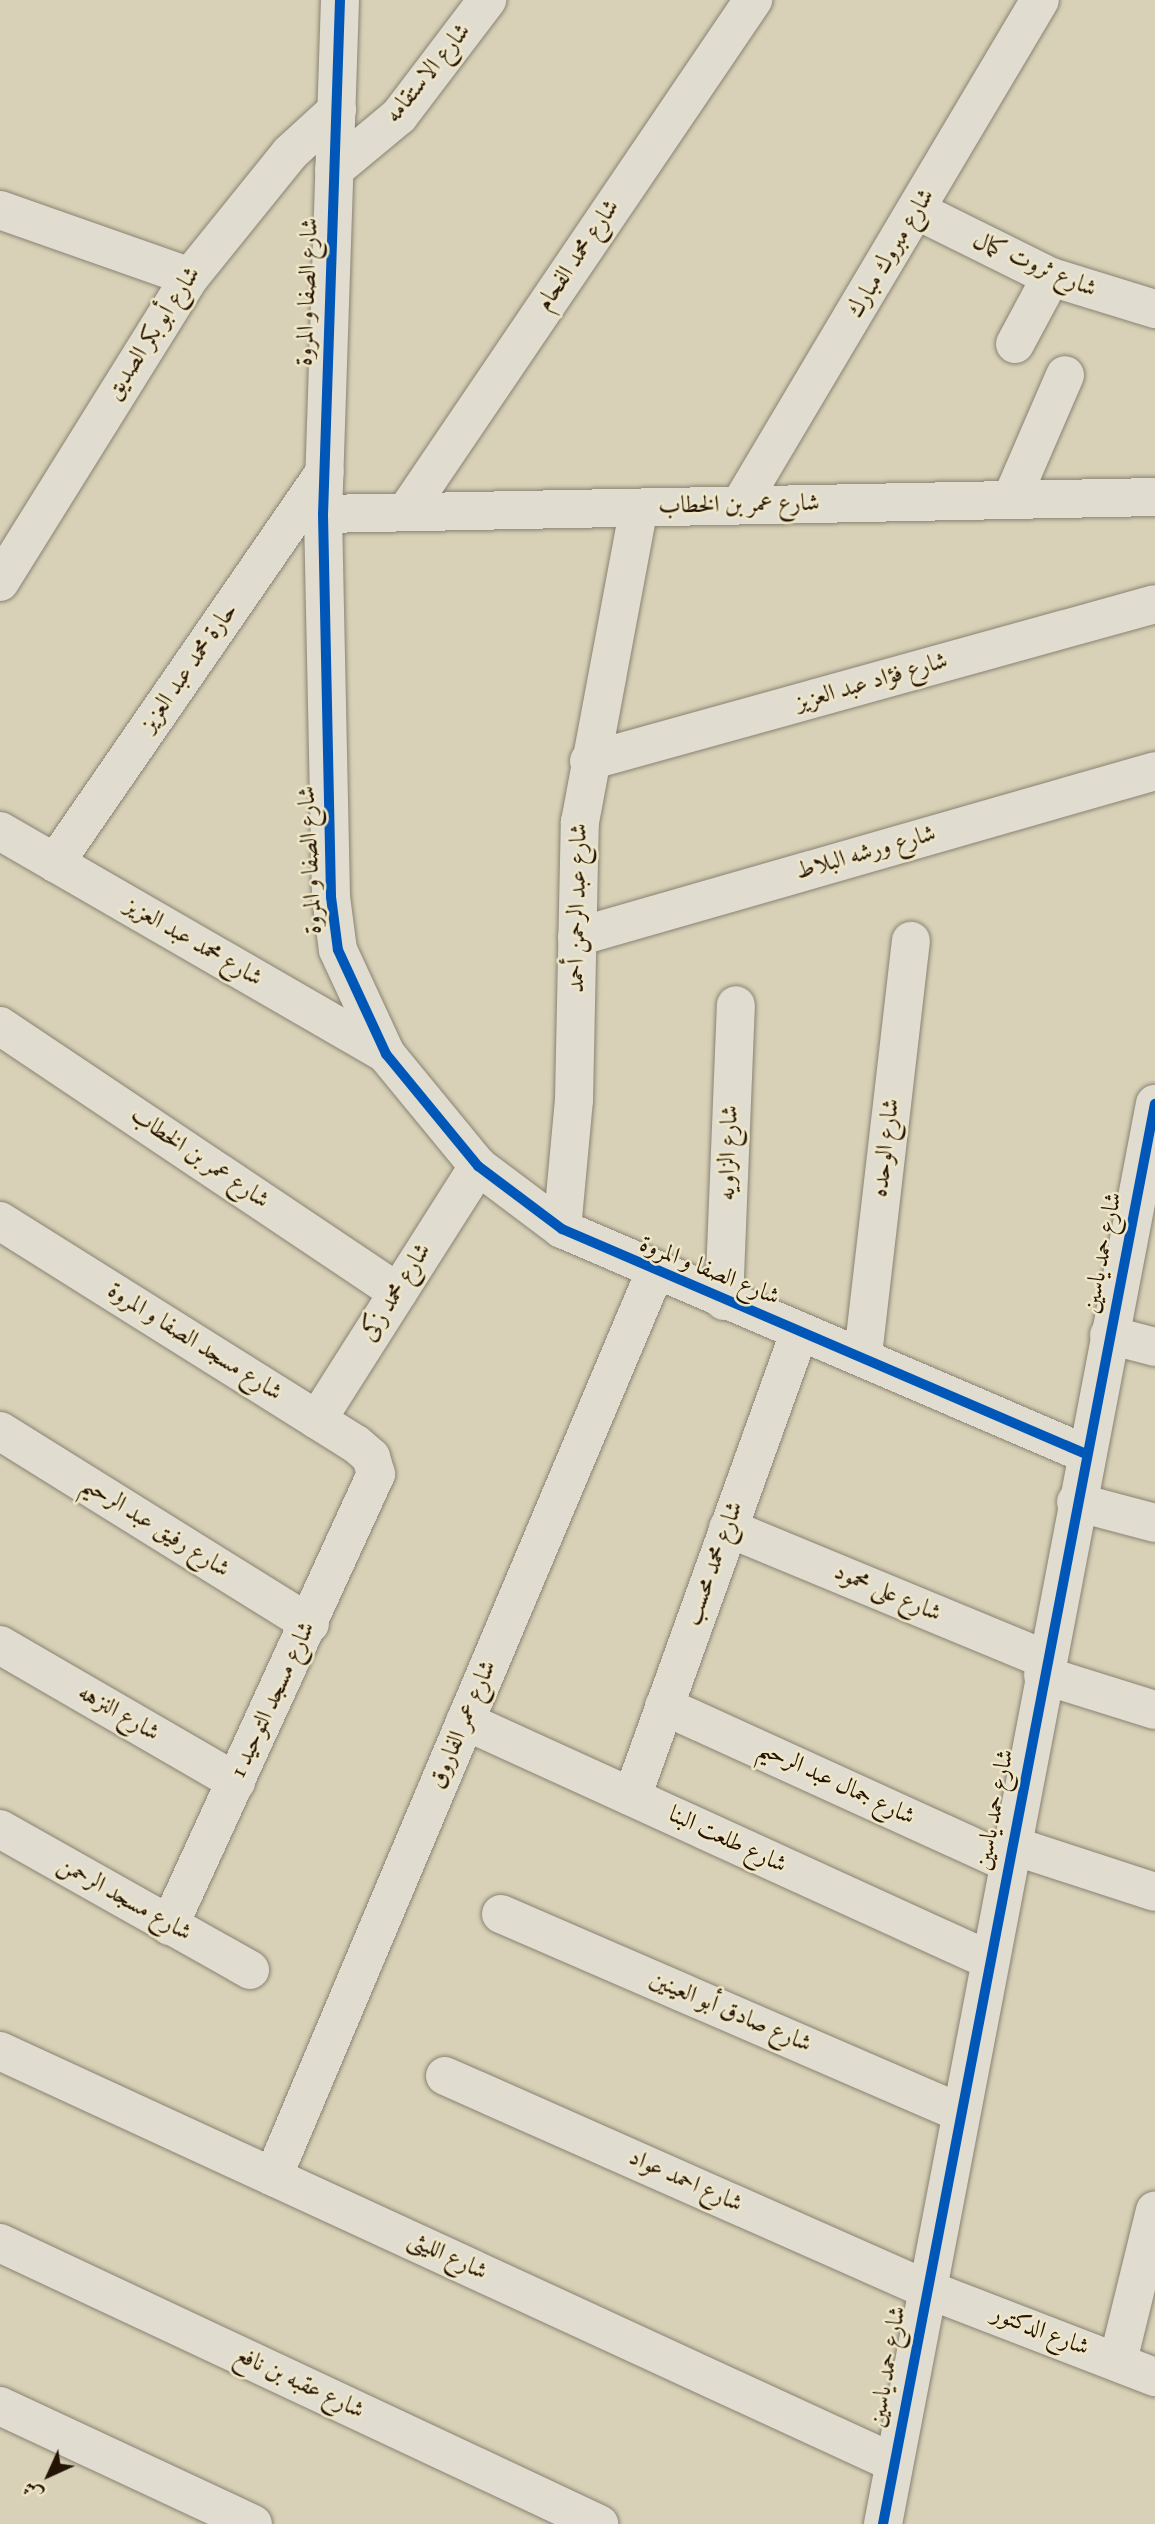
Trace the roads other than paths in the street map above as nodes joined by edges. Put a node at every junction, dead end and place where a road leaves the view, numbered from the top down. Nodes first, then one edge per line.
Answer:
1 (340, 0) edge
2 (487, 0) edge
3 (753, 0) edge
4 (1040, 0) edge
5 (337, 110) junction
6 (334, 170) junction
7 (0, 210) edge
8 (918, 211) junction
9 (190, 277) junction
10 (1051, 277) junction
11 (1155, 309) edge
12 (1016, 344) dead end
13 (1065, 375) dead end
14 (325, 472) junction
15 (1155, 497) edge
16 (1011, 500) junction
17 (740, 505) junction
18 (639, 508) junction
19 (406, 512) junction
20 (323, 514) junction
21 (2, 574) edge
22 (1155, 604) edge
23 (589, 761) junction
24 (1155, 771) edge
25 (0, 831) edge
26 (55, 863) junction
27 (577, 937) junction
28 (911, 941) dead end
29 (736, 1005) dead end
30 (0, 1026) edge
31 (386, 1054) junction
32 (1155, 1106) edge
33 (478, 1166) junction
34 (0, 1221) edge
35 (562, 1229) junction
36 (655, 1272) junction
37 (398, 1292) junction
38 (724, 1301) junction
39 (800, 1331) junction
40 (1109, 1335) junction
41 (1155, 1347) edge
42 (863, 1355) junction
43 (317, 1420) junction
44 (0, 1431) edge
45 (1086, 1454) junction
46 (376, 1474) joint
47 (1076, 1502) junction
48 (1155, 1523) edge
49 (728, 1528) junction
50 (310, 1624) junction
51 (0, 1645) edge
52 (1045, 1668) junction
53 (664, 1706) junction
54 (1155, 1710) edge
55 (465, 1721) junction
56 (236, 1782) junction
57 (632, 1797) junction
58 (0, 1829) edge
59 (1009, 1854) junction
60 (1155, 1892) edge
61 (502, 1914) dead end
62 (169, 1926) junction
63 (989, 1960) junction
64 (250, 1970) dead end
65 (0, 2051) edge
66 (445, 2076) dead end
67 (959, 2112) junction
68 (273, 2177) junction
69 (1155, 2210) edge
70 (0, 2243) edge
71 (924, 2288) junction
72 (1118, 2361) junction
73 (1155, 2376) edge
74 (0, 2406) edge
75 (894, 2463) junction
76 (253, 2524) edge
77 (599, 2524) edge
78 (883, 2524) edge

1 - 5 street, شارع الصفا و المروة
2 - 6 street, شارع الاستقامه
3 - 19 street, شارع محمد الفحام
4 - 8 street, شارع مبروك مبارك
5 - 6 street, شارع الصفا و المروة
5 - 9 street, شارع أبو بكر الصديق
6 - 14 street, شارع الصفا و المروة
7 - 9 street
8 - 10 street, شارع ثروت كمال
8 - 17 street, شارع مبروك مبارك
9 - 21 street, شارع أبو بكر الصديق
10 - 11 street, شارع ثروت كمال
10 - 12 street
13 - 16 street
14 - 20 street, شارع الصفا و المروة
14 - 26 street, حارة محمد عبد العزيز
15 - 16 street, شارع عمر بن الخطاب
16 - 17 street, شارع عمر بن الخطاب
17 - 18 street, شارع عمر بن الخطاب
18 - 19 street, شارع عمر بن الخطاب
18 - 23 street, شارع عبد الرحمن أحمد
19 - 20 street, شارع عمر بن الخطاب
20 - 31 street, شارع الصفا و المروة
22 - 23 street, شارع فؤاد عبد العزيز
23 - 27 street, شارع عبد الرحمن أحمد
24 - 27 street, شارع ورشه البلاط
25 - 26 street, شارع محمد عبد العزيز
26 - 31 street, شارع محمد عبد العزيز
27 - 35 street, شارع عبد الرحمن أحمد
28 - 42 street, شارع الوحده
29 - 38 street, شارع الزاويه
30 - 37 street, شارع عمر بن الخطاب
31 - 33 street, شارع الصفا و المروة
32 - 40 street, شارع حمد ياسين
33 - 35 street, شارع الصفا و المروة
33 - 37 street, شارع محمد زكى
34 - 43 street, شارع مسجد الصفا و المروة
35 - 36 street, شارع الصفا و المروة
36 - 38 street, شارع الصفا و المروة
36 - 55 street, شارع عمر الفاروق
37 - 43 street, شارع محمد زكى
38 - 39 street, شارع الصفا و المروة
39 - 42 street, شارع الصفا و المروة
39 - 49 street, شارع محمد محسب
40 - 41 street
40 - 45 street, شارع حمد ياسين
42 - 45 street, شارع الصفا و المروة
43 - 46 street, شارع مسجد الصفا و المروة
44 - 50 street, شارع رفيق عبد الرحيم
45 - 47 street, شارع حمد ياسين
46 - 50 street, شارع مسجد التوحيد 1
47 - 48 street
47 - 52 street, شارع حمد ياسين
49 - 52 street, شارع على محمود
49 - 53 street, شارع محمد محسب
50 - 56 street, شارع مسجد التوحيد 1
51 - 56 street, شارع النزهه
52 - 54 street, شارع على محمود
52 - 59 street, شارع حمد ياسين
53 - 57 street, شارع محمد محسب
53 - 59 street, شارع جمال عبد الرحيم
55 - 57 street, شارع طلعت البنا
55 - 68 street, شارع عمر الفاروق
56 - 62 street, شارع مسجد التوحيد 1
57 - 63 street, شارع طلعت البنا
58 - 62 street, شارع مسجد الرحمن
59 - 60 street, شارع جمال عبد الرحيم
59 - 63 street, شارع حمد ياسين
61 - 67 street, شارع صادق أبو العينين
62 - 64 street, شارع مسجد الرحمن
63 - 67 street, شارع حمد ياسين
65 - 68 street, شارع الليثى
66 - 71 street, شارع احمد عواد
67 - 71 street, شارع حمد ياسين
68 - 75 street, شارع الليثى
69 - 72 street
70 - 77 street, شارع عقبه بن نافع
71 - 72 street, شارع الدكتور
71 - 75 street, شارع حمد ياسين
72 - 73 street, شارع الدكتور
74 - 76 street
75 - 78 street, شارع حمد ياسين

